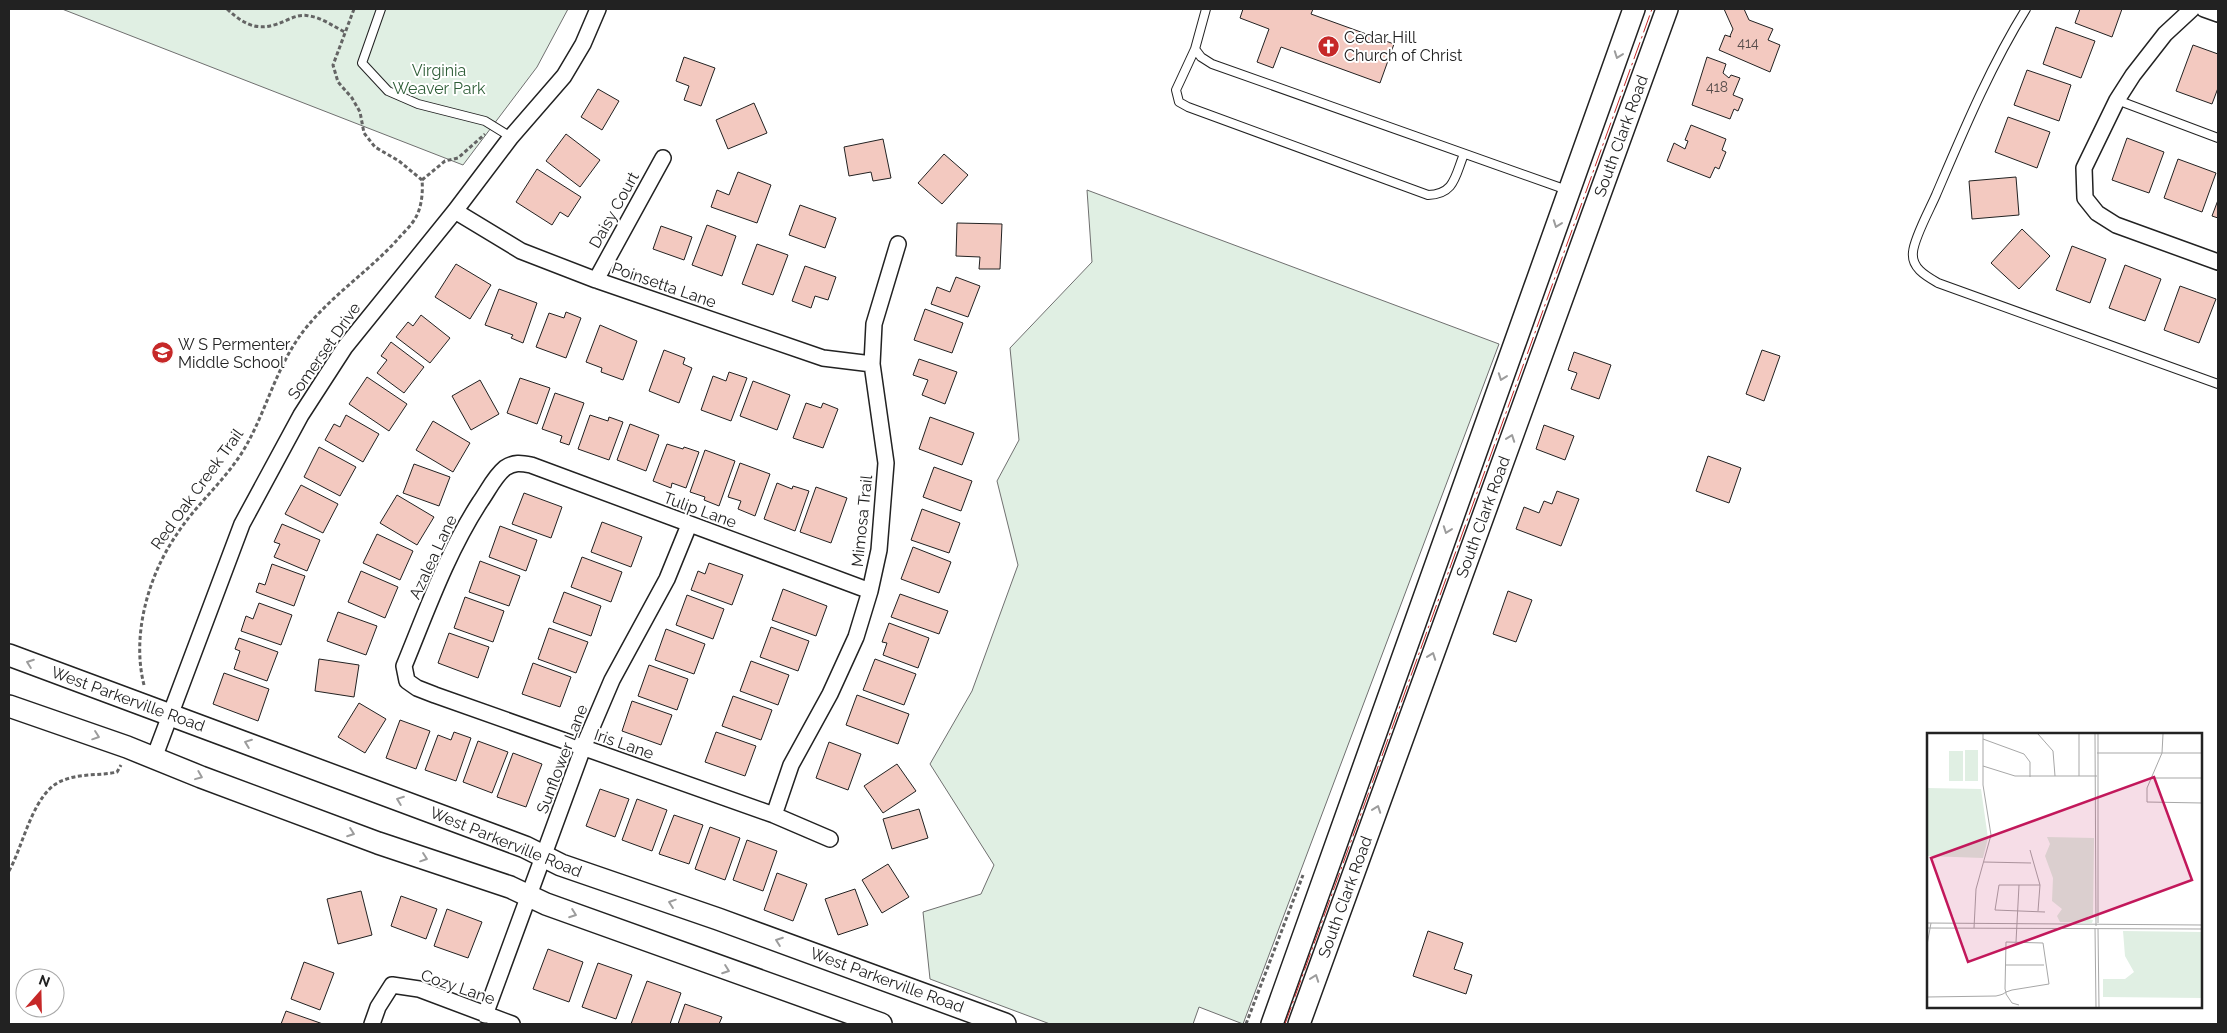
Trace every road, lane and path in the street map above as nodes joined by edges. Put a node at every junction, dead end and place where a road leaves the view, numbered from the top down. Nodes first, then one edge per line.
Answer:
1 (227, 9) edge
2 (354, 9) edge
3 (381, 9) edge
4 (598, 9) edge
5 (1206, 9) edge
6 (1634, 9) edge
7 (1667, 9) edge
8 (2026, 9) edge
9 (2192, 9) edge
10 (2204, 9) edge
11 (2218, 14) edge
12 (345, 32) junction
13 (1195, 49) junction
14 (2117, 100) junction
15 (494, 127) junction
16 (511, 137) junction
17 (2218, 138) edge
18 (1464, 154) junction
19 (663, 158) dead end
20 (422, 180) junction
21 (1569, 191) junction
22 (1598, 200) junction
23 (455, 211) junction
24 (898, 244) dead end
25 (2218, 262) edge
26 (596, 280) junction
27 (872, 364) junction
28 (2218, 384) edge
29 (518, 462) joint
30 (689, 525) junction
31 (870, 592) junction
32 (9, 655) edge
33 (407, 680) joint
34 (145, 689) dead end
35 (9, 706) edge
36 (170, 714) junction
37 (583, 748) junction
38 (154, 758) junction
39 (121, 765) dead end
40 (774, 815) junction
41 (830, 839) dead end
42 (543, 856) junction
43 (9, 871) edge
44 (528, 896) junction
45 (485, 1015) junction
46 (372, 1024) edge
47 (512, 1024) edge
48 (881, 1024) edge
49 (1005, 1024) edge
50 (1272, 1024) edge
51 (1299, 1024) edge

1 - 12 path
2 - 12 path
3 - 15 lane
4 - 16 street, Somerset Drive
5 - 13 lane
6 -> 21 main road, South Clark Road
7 - 22 main road, South Clark Road
8 - 28 lane
9 - 14 street
10 - 11 street
12 - 20 path
13 - 18 lane
13 - 18 lane
14 - 17 lane
14 - 25 street
15 - 16 lane
15 - 20 path
16 - 23 street, Somerset Drive
18 - 21 lane
19 - 26 street, Daisy Court
20 - 34 path, Red Oak Creek Trail
21 - 22 main road
21 -> 50 main road, South Clark Road
51 -> 22 main road, South Clark Road
23 - 26 street, Poinsetta Lane
23 - 36 street, Somerset Drive
24 - 27 street, Mimosa Trail
26 - 27 street, Poinsetta Lane
27 - 31 street, Mimosa Trail
29 - 30 street, Tulip Lane
29 - 33 street, Azalea Lane
30 - 31 street, Tulip Lane
30 - 37 street, Sunflower Lane
31 - 40 street, Mimosa Trail
36 -> 32 main road, West Parkerville Road
33 - 37 street, Iris Lane
35 -> 38 main road
36 - 38 street, Somerset Drive
42 -> 36 main road, West Parkerville Road
37 - 40 street, Iris Lane
37 - 42 street, Sunflower Lane
38 -> 44 main road
39 - 43 path
40 - 41 street, Iris Lane
42 - 44 street, Sunflower Lane
49 -> 42 main road, West Parkerville Road
44 - 45 street, Sunflower Lane
44 -> 48 main road
45 - 46 street, Cozy Lane
45 - 47 street, Cozy Lane

